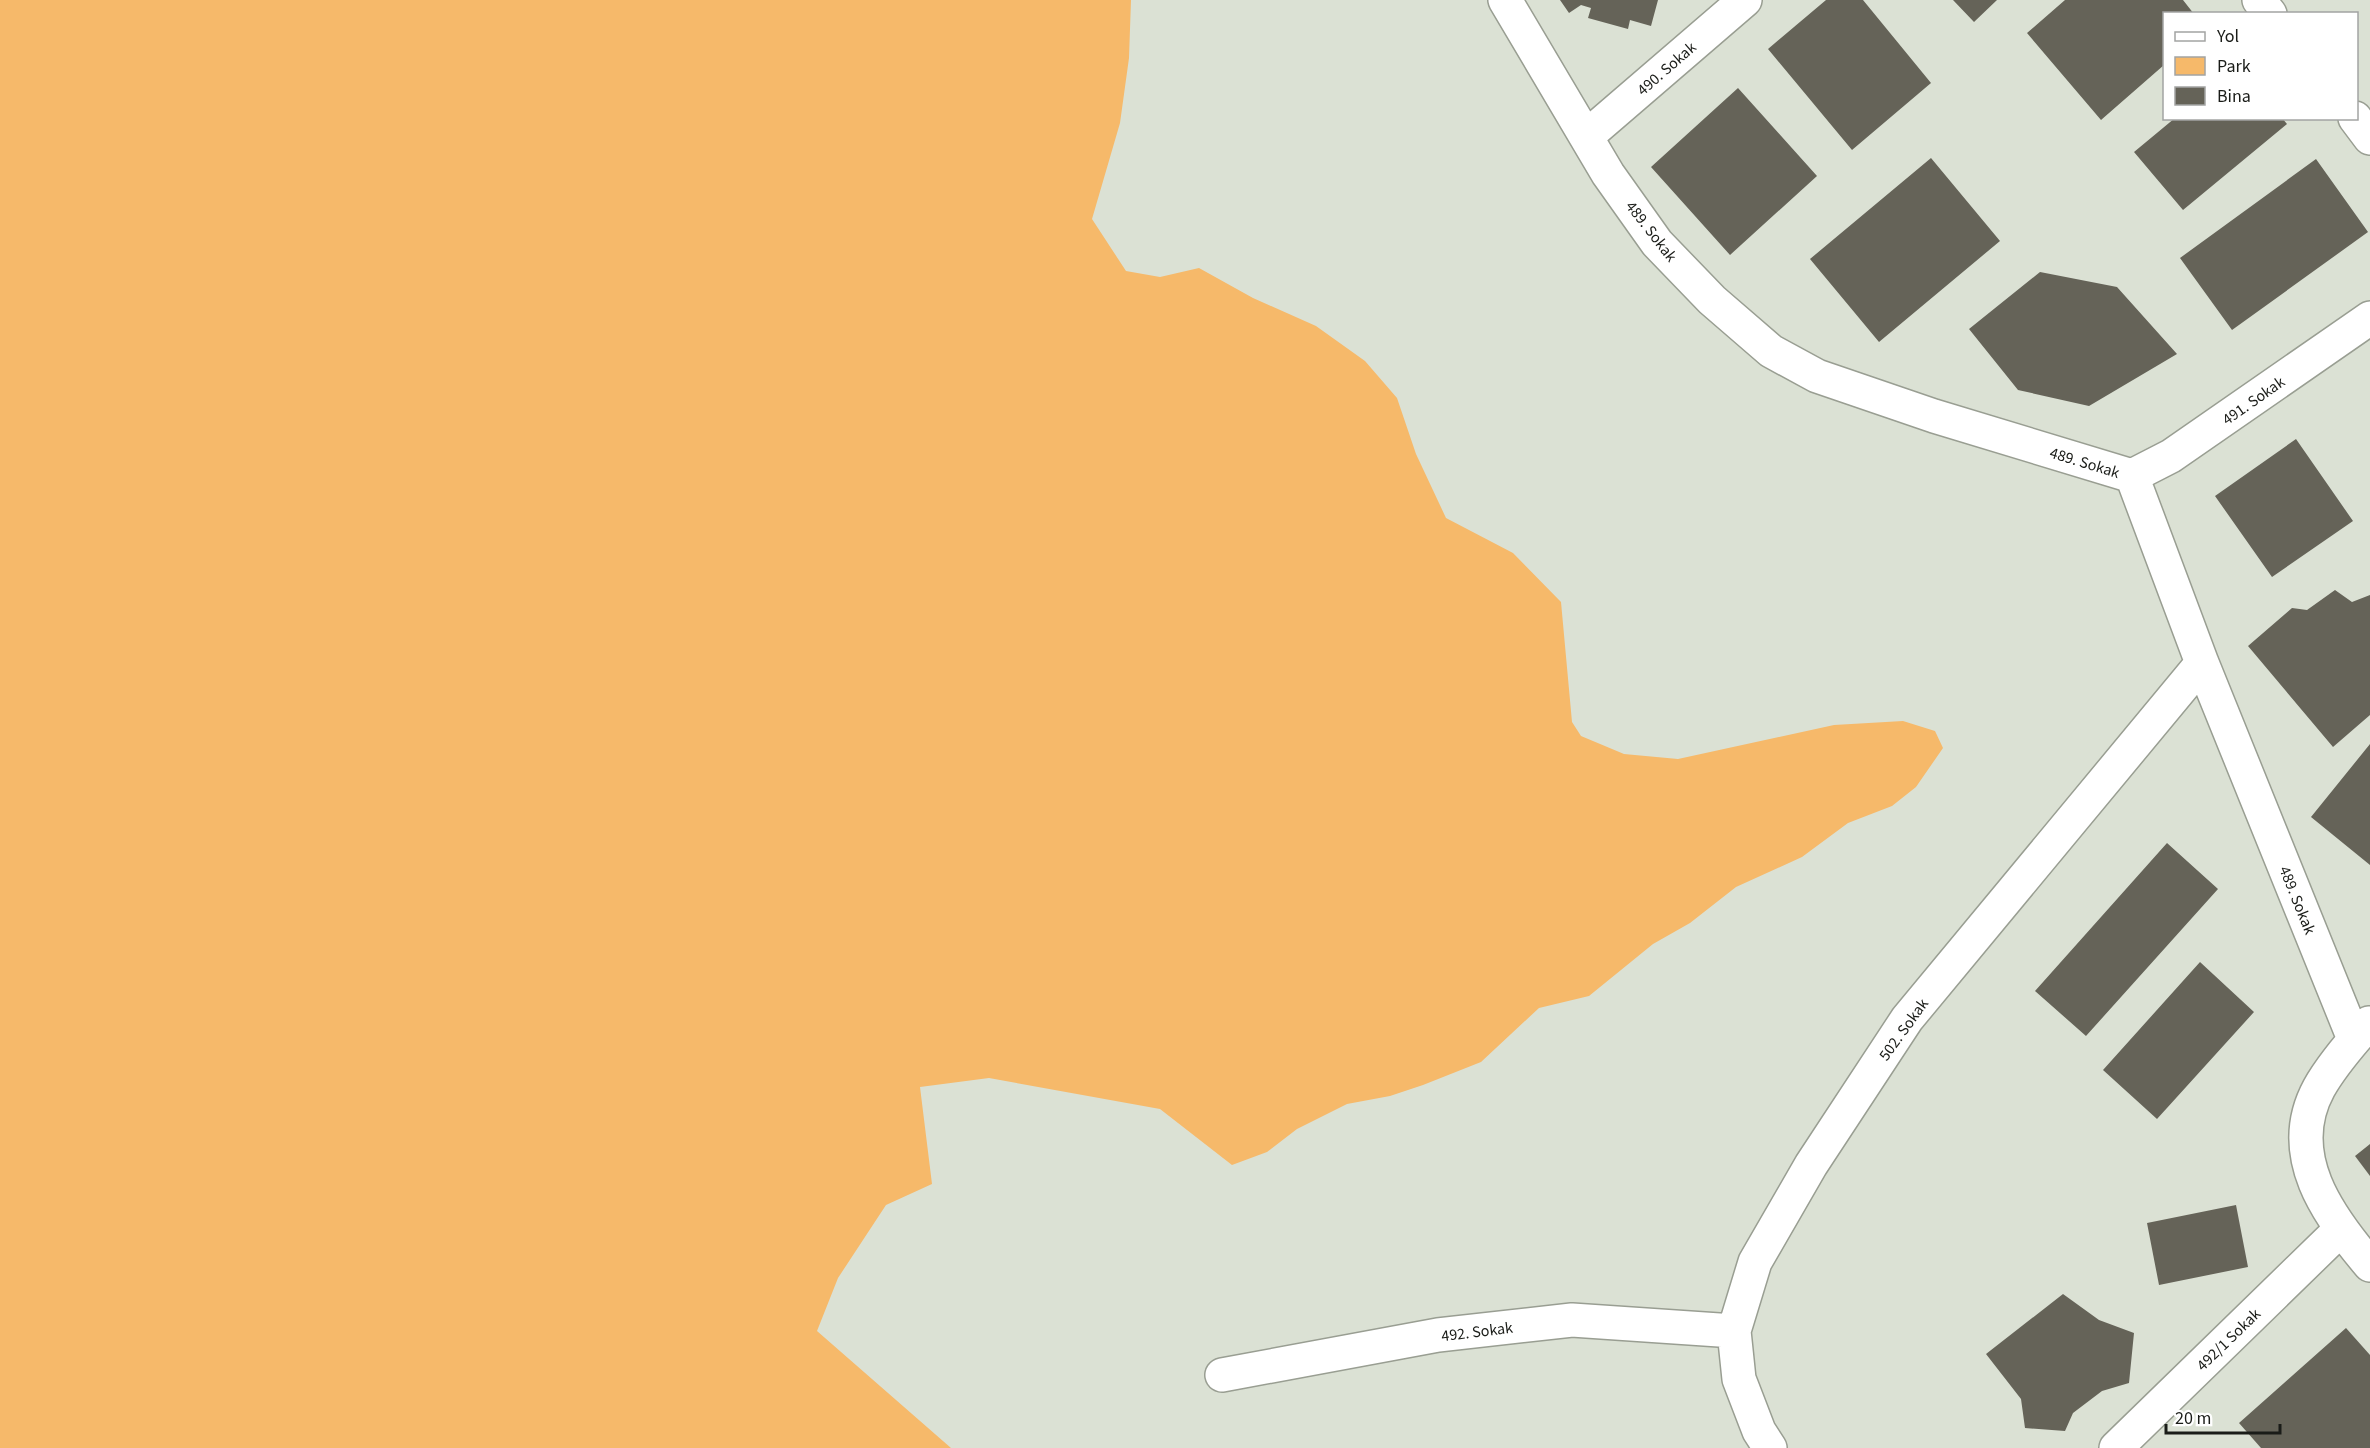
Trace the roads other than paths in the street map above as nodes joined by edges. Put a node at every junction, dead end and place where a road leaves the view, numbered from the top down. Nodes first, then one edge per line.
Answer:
1 (1505, 0) edge
2 (1745, 0) edge
3 (2259, 0) edge
4 (2268, 12) edge
5 (2356, 120) edge
6 (1587, 136) junction
7 (2370, 138) edge
8 (2370, 318) edge
9 (2132, 476) junction
10 (2202, 663) junction
11 (2362, 1030) edge
12 (2340, 1230) junction
13 (2370, 1265) edge
14 (1734, 1331) junction
15 (1222, 1375) dead end
16 (1770, 1448) edge
17 (2116, 1448) edge

1 - 6 street, 489. Sokak
2 - 6 street, 490. Sokak
3 - 4 street
5 - 7 street
6 - 9 street, 489. Sokak
8 - 9 street, 491. Sokak
9 - 10 street, 489. Sokak
10 - 11 street, 489. Sokak
10 - 14 street, 502. Sokak
11 - 12 street
12 - 13 street
12 - 17 street, 492/1 Sokak
14 - 15 street, 492. Sokak
14 - 16 street, 502. Sokak

